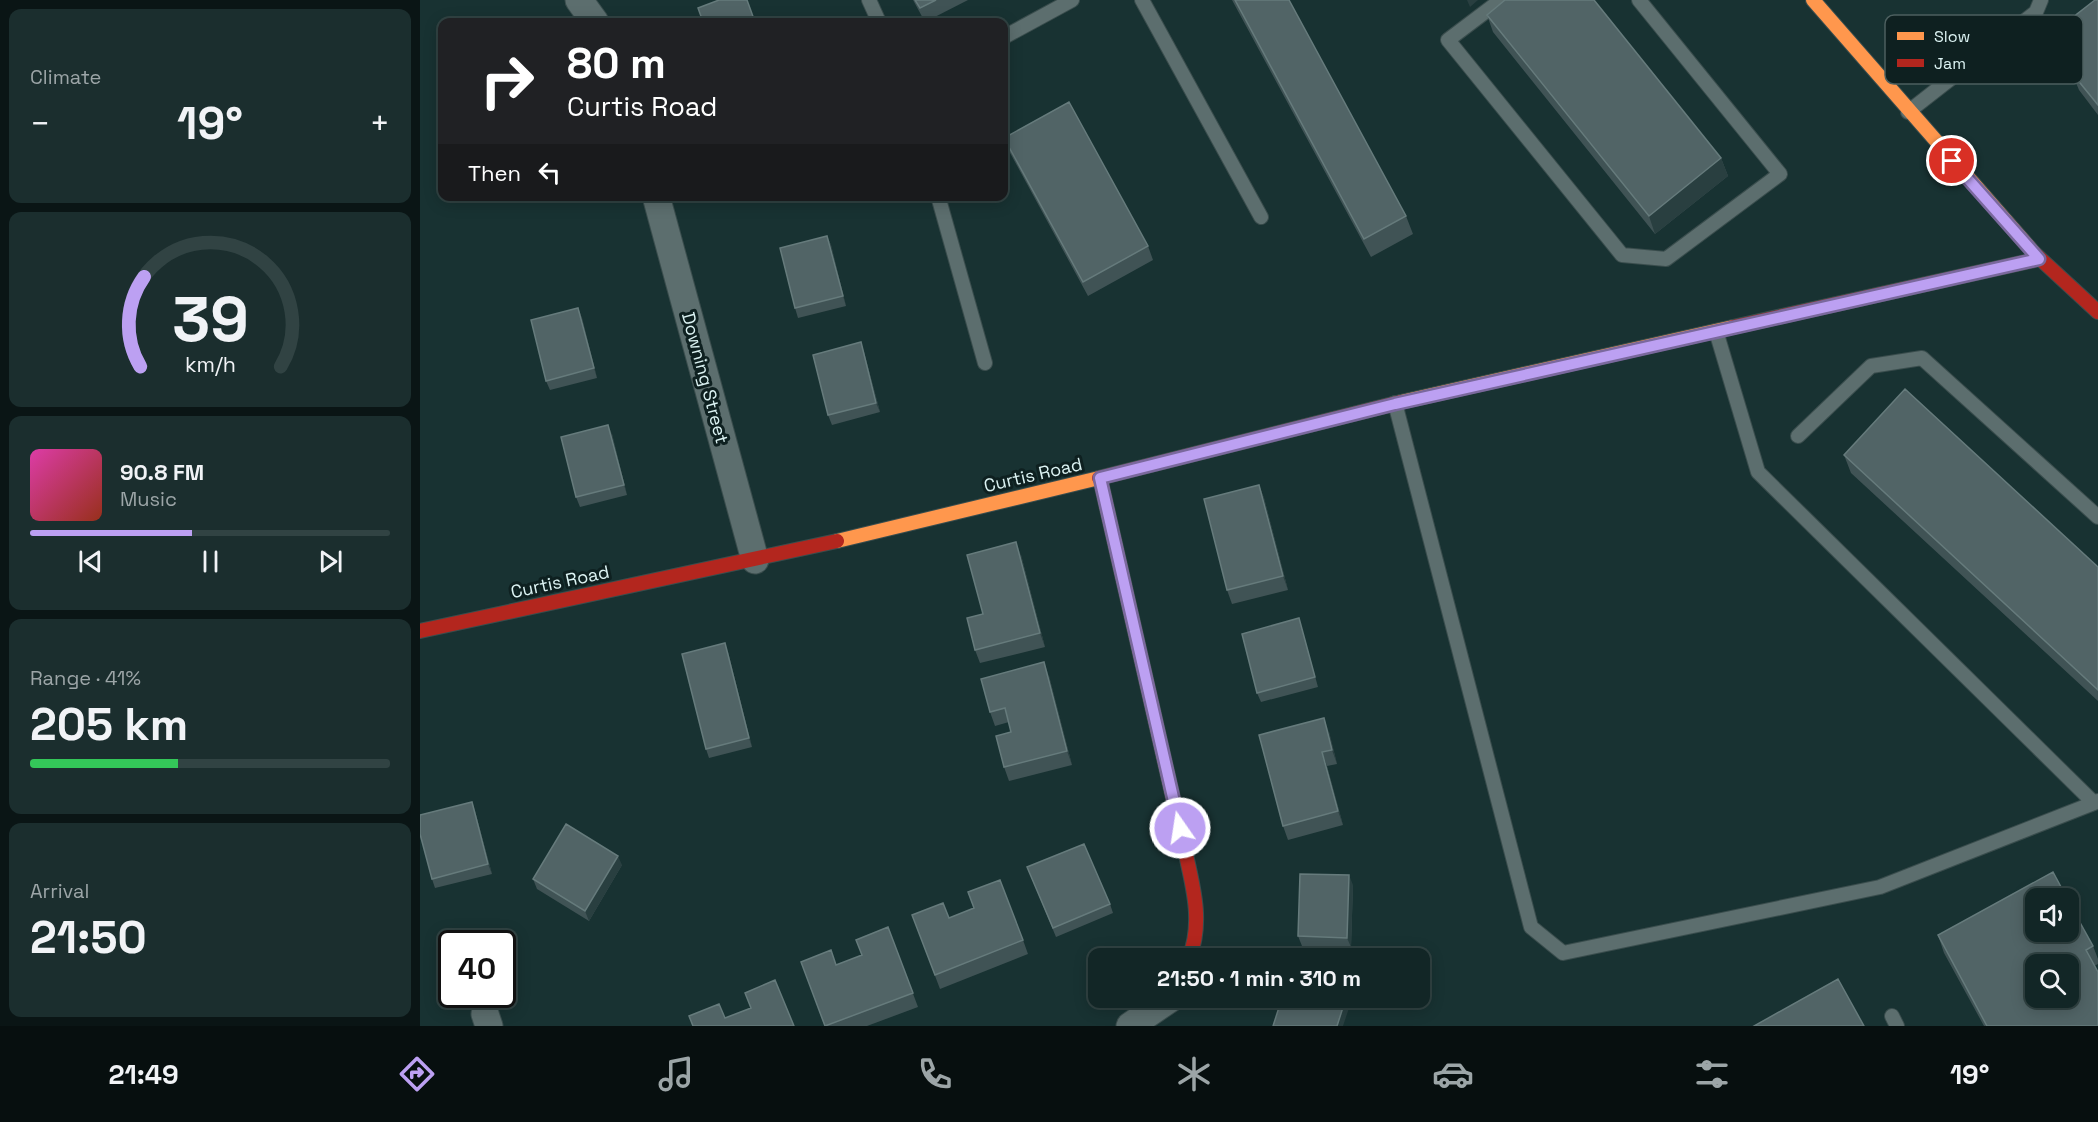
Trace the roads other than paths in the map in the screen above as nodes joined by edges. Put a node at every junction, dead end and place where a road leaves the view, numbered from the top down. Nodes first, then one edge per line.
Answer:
1 (579, 0) edge
2 (869, 0) edge
3 (1072, 0) edge
4 (1142, 0) edge
5 (1501, 0) edge
6 (1639, 0) edge
7 (1813, 0) edge
8 (2041, 0) edge
9 (2032, 15) edge
10 (592, 18) edge
11 (877, 18) edge
12 (1008, 35) edge
13 (1944, 84) edge
14 (1908, 112) junction
15 (657, 201) edge
16 (939, 201) edge
17 (1261, 217) dead end
18 (2039, 259) junction
19 (2098, 312) edge
20 (1716, 331) junction
21 (985, 363) dead end
22 (1395, 404) junction
23 (1798, 436) dead end
24 (1100, 478) junction
25 (2098, 517) edge
26 (754, 560) junction
27 (420, 631) edge
28 (2096, 802) edge
29 (1193, 948) edge
30 (1156, 1008) edge
31 (1130, 1026) edge

1 - 10 street
2 - 11 lane
3 - 12 lane
4 - 17 lane
5 - 6 lane
7 - 14 street
8 - 9 lane
13 - 14 lane
14 - 18 street
15 - 26 street, Downing Street
16 - 21 lane
18 - 19 street
18 - 20 street, Curtis Road
20 - 22 street, Curtis Road
20 - 28 lane
22 - 24 street, Curtis Road
22 - 28 lane
23 - 25 lane
24 - 26 street, Curtis Road
24 - 29 street
26 - 27 street, Curtis Road
30 - 31 street

